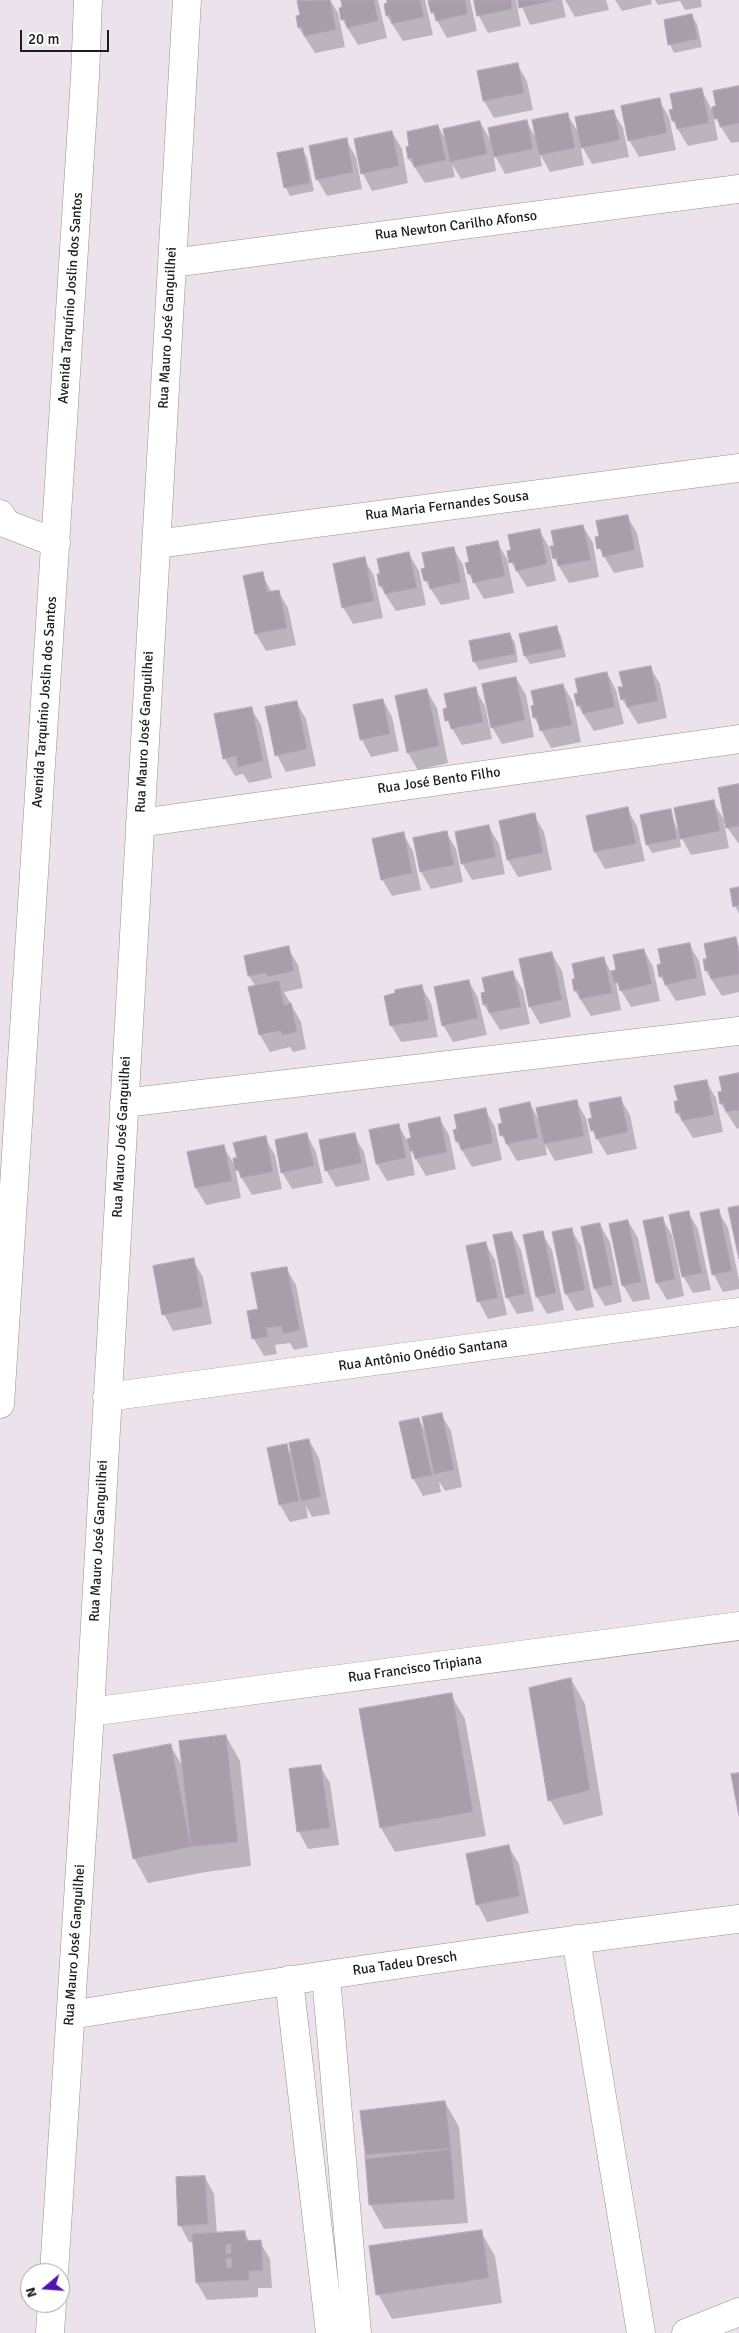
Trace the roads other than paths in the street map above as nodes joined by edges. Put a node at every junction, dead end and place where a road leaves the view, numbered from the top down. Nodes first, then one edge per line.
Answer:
1 (88, 0) edge
2 (187, 0) edge
3 (739, 189) edge
4 (172, 263) junction
5 (739, 468) edge
6 (0, 514) edge
7 (56, 543) junction
8 (156, 544) junction
9 (739, 738) edge
10 (140, 823) junction
11 (739, 1031) edge
12 (124, 1103) junction
13 (739, 1312) edge
14 (107, 1397) junction
15 (0, 1404) edge
16 (739, 1626) edge
17 (90, 1712) junction
18 (739, 1919) edge
19 (576, 1939) junction
20 (326, 1976) junction
21 (289, 1980) junction
22 (71, 2015) junction
23 (55, 2263) edge
24 (739, 2312) edge
25 (51, 2313) edge
26 (50, 2333) edge
27 (330, 2333) edge
28 (357, 2333) edge
29 (641, 2333) edge
30 (686, 2333) edge

1 - 7 street, Avenida Tarquínio Joslin dos Santos
2 - 4 street, Rua Mauro José Ganguilhei
3 - 4 street, Rua Newton Carilho Afonso
4 - 8 street, Rua Mauro José Ganguilhei
5 - 8 street, Rua Maria Fernandes Sousa
6 - 7 street
7 - 15 street, Avenida Tarquínio Joslin dos Santos
8 - 10 street, Rua Mauro José Ganguilhei
9 - 10 street, Rua José Bento Filho
10 - 12 street, Rua Mauro José Ganguilhei
11 - 12 street
12 - 14 street, Rua Mauro José Ganguilhei
13 - 14 street, Rua Antônio Onédio Santana
14 - 17 street, Rua Mauro José Ganguilhei
16 - 17 street, Rua Francisco Tripiana
17 - 22 street, Rua Mauro José Ganguilhei
18 - 19 street, Rua Tadeu Dresch
19 - 20 street, Rua Tadeu Dresch
19 - 29 street
20 - 21 street, Rua Tadeu Dresch
20 - 28 street
21 - 22 street, Rua Tadeu Dresch
21 - 27 street
22 - 23 street, Rua Mauro José Ganguilhei
24 - 30 street
25 - 26 street

